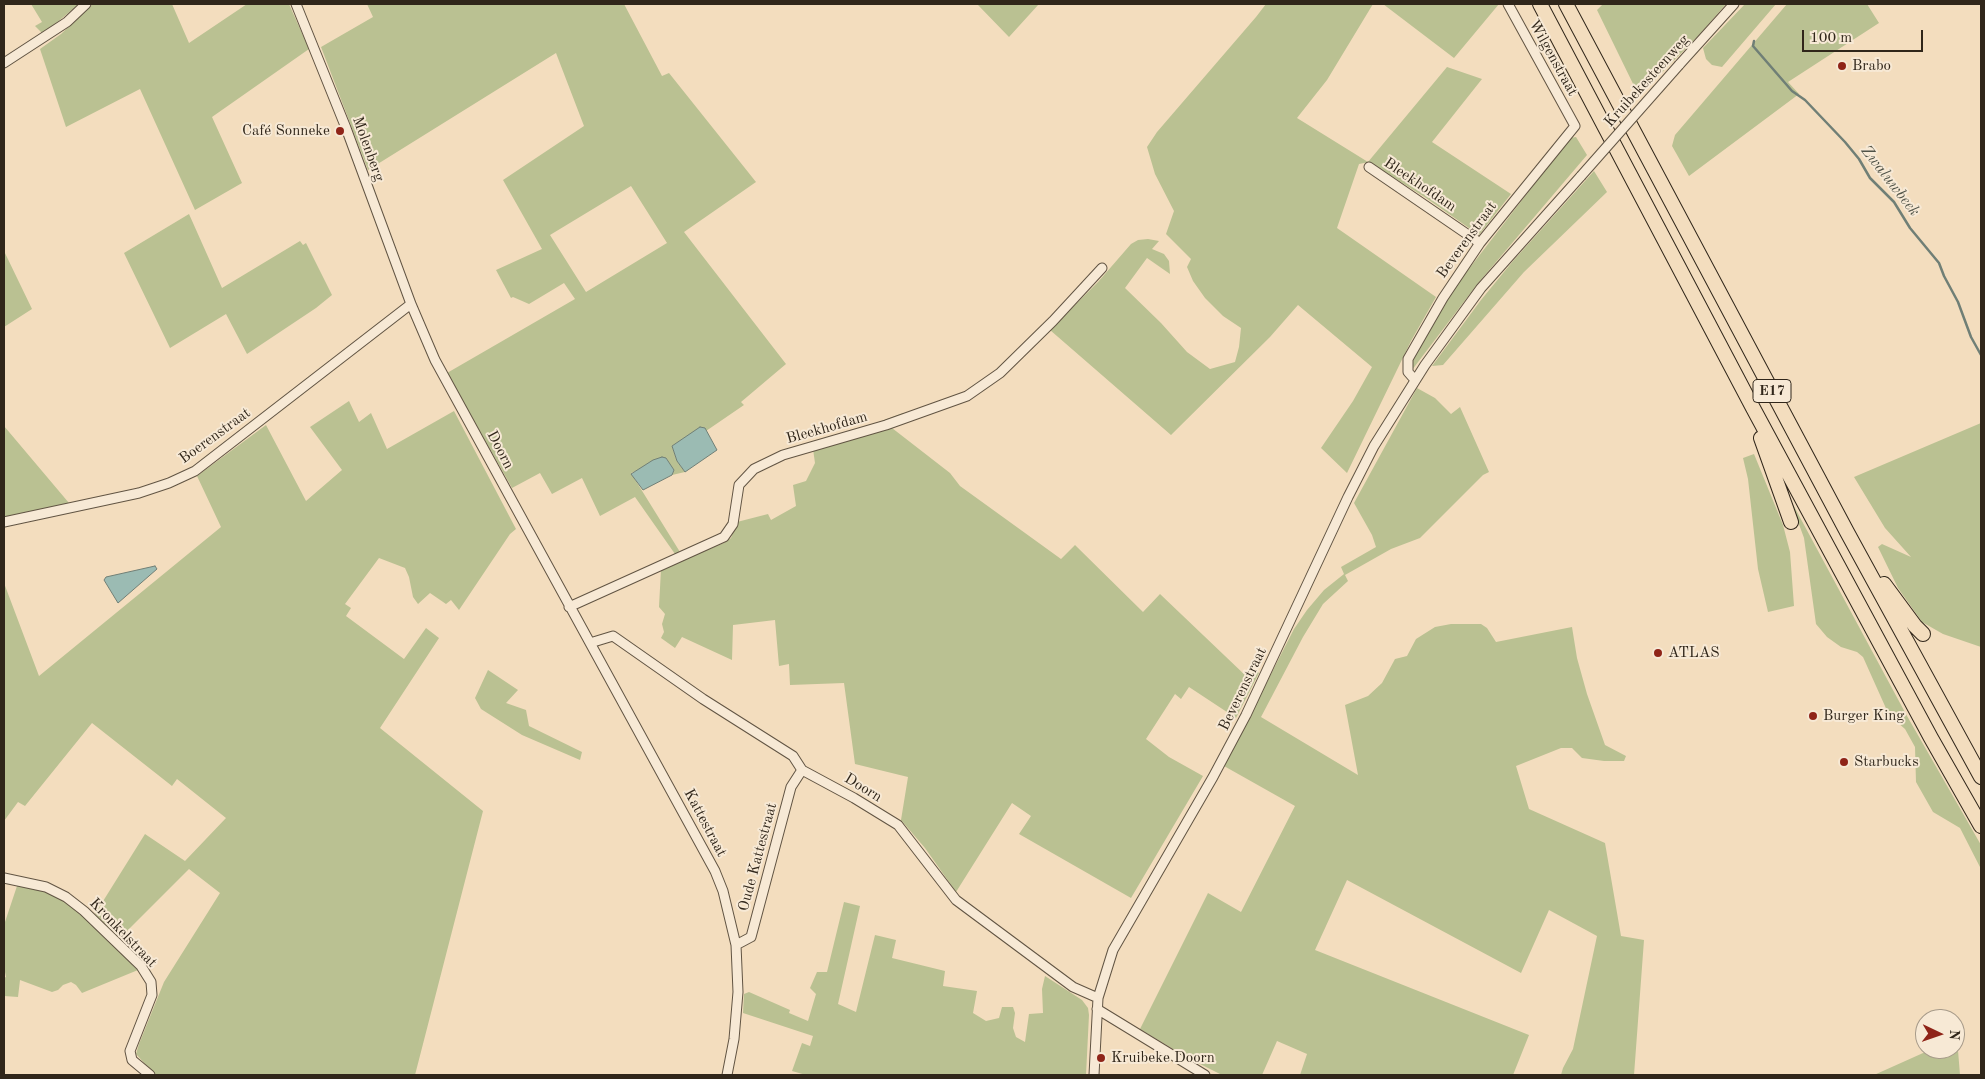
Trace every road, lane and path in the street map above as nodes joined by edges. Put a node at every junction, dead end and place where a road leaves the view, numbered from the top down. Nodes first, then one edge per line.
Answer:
1 (86, 4) edge
2 (296, 4) edge
3 (1508, 4) edge
4 (1540, 4) edge
5 (1566, 4) edge
6 (1734, 4) edge
7 (4, 63) edge
8 (1575, 126) joint
9 (1369, 167) dead end
10 (1581, 176) joint
11 (1480, 243) junction
12 (1102, 268) dead end
13 (411, 304) junction
14 (1416, 380) junction
15 (1753, 408) junction
16 (4, 522) edge
17 (1791, 522) dead end
18 (1847, 532) junction
19 (569, 607) junction
20 (1923, 634) dead end
21 (590, 643) junction
22 (802, 770) junction
23 (1981, 777) edge
24 (1981, 826) edge
25 (4, 878) edge
26 (736, 945) junction
27 (1098, 998) junction
28 (1097, 1009) junction
29 (150, 1075) edge
30 (727, 1075) edge
31 (1094, 1075) edge
32 (1205, 1075) edge

1 - 7 street
2 - 13 street, Molenberg
3 - 8 street, Wilgenstraat
4 - 15 highway, E17
5 - 18 highway, E17
6 - 10 street, Kruibekesteenweg, bridge
8 - 11 street, Beverenstraat
9 - 11 street, Bleekhofdam
10 - 14 street, Beverenstraat
11 - 14 street, Beverenstraat
12 - 19 street, Bleekhofdam
13 - 16 street, Boerenstraat
13 - 19 street, Doorn
14 - 27 street, Beverenstraat
15 - 17 highway
15 - 24 highway, E17
18 - 20 highway
18 - 23 highway, E17
19 - 21 street, Kattestraat
21 - 22 street, Doorn
21 - 26 street, Kattestraat
22 - 26 street, Oude Kattestraat
22 - 27 street, Doorn
25 - 29 street, Kronkelstraat
26 - 30 street, Kattestraat
27 - 28 street, Beverenstraat
28 - 31 street, Beverenstraat
28 - 32 street

